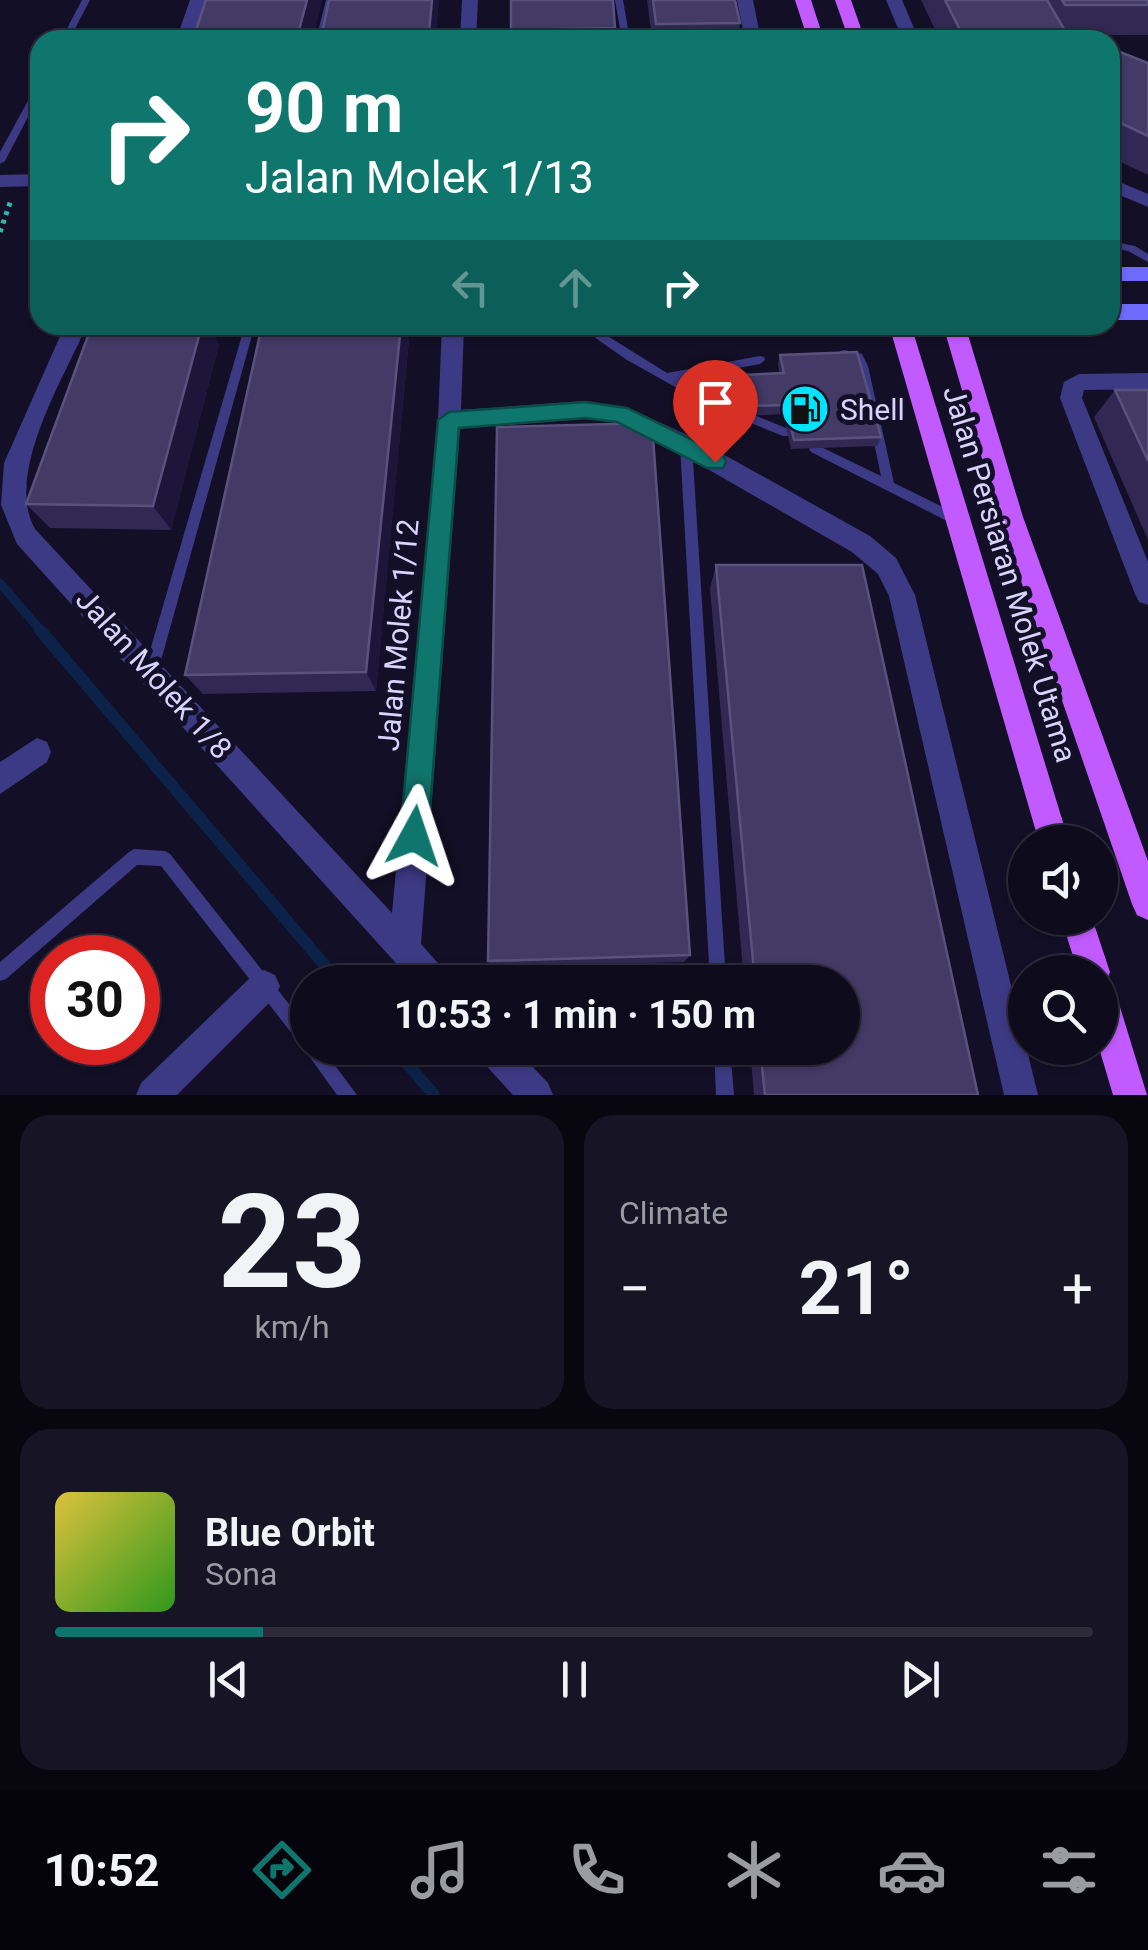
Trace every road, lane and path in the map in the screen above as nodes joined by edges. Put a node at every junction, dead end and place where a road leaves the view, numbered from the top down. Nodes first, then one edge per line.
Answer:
1 (86, 0) edge
2 (198, 0) edge
3 (330, 0) edge
4 (470, 0) edge
5 (619, 0) edge
6 (744, 0) edge
7 (803, 0) edge
8 (843, 0) edge
9 (894, 0) edge
10 (70, 30) edge
11 (188, 30) edge
12 (322, 30) edge
13 (468, 30) edge
14 (624, 30) edge
15 (751, 30) edge
16 (813, 30) edge
17 (854, 30) edge
18 (907, 30) edge
19 (30, 104) edge
20 (0, 160) edge
21 (30, 180) edge
22 (0, 181) edge
23 (1120, 188) edge
24 (0, 198) edge
25 (1148, 200) edge
26 (0, 232) edge
27 (1120, 246) edge
28 (1148, 259) edge
29 (1120, 274) edge
30 (1148, 274) edge
31 (1120, 312) edge
32 (1148, 312) edge
33 (72, 335) edge
34 (247, 335) edge
35 (453, 335) edge
36 (596, 335) edge
37 (903, 335) edge
38 (957, 335) edge
39 (833, 354) edge
40 (760, 360) dead end
41 (667, 377) junction
42 (1148, 381) edge
43 (449, 420) junction
44 (787, 434) edge
45 (686, 445) junction
46 (815, 448) edge
47 (889, 486) junction
48 (955, 520) junction
49 (1148, 594) edge
50 (151, 670) junction
51 (38, 752) dead end
52 (0, 780) edge
53 (1049, 825) edge
54 (1148, 904) edge
55 (404, 950) junction
56 (418, 965) edge
57 (717, 965) edge
58 (0, 973) edge
59 (264, 986) junction
60 (290, 1019) edge
61 (1118, 1055) edge
62 (325, 1065) edge
63 (509, 1065) edge
64 (723, 1065) edge
65 (152, 1095) edge
66 (348, 1095) edge
67 (536, 1095) edge
68 (725, 1095) edge
69 (1021, 1095) edge
70 (1130, 1095) edge

1 - 10 lane
2 - 11 street
3 - 12 lane
4 - 13 street
5 - 14 lane
6 - 15 street
7 - 16 main road
8 - 17 main road
9 - 18 street
19 - 20 lane
21 - 22 street
23 - 25 street
24 - 26 path
27 - 28 lane
29 - 30 main road
31 - 32 main road
33 - 50 street, Jalan Molek 1/8
34 - 50 lane
35 - 43 street, Jalan Molek 1/12
36 - 41 lane
37 - 48 main road, Jalan Persiaran Molek Utama
38 - 54 main road, Jalan Persiaran Molek Utama
39 - 47 lane
40 - 41 lane
41 - 44 lane
42 - 49 street
43 - 45 street
43 - 55 street, Jalan Molek 1/12
45 - 57 lane
45 - 69 street
46 - 47 lane
47 - 48 lane
48 - 53 main road, Jalan Persiaran Molek Utama
50 - 55 street, Jalan Molek 1/8
51 - 52 street
55 - 56 street, Jalan Molek 1/8
58 - 59 lane
59 - 60 lane
59 - 65 street
61 - 70 main road
62 - 66 lane
63 - 67 street
64 - 68 lane

